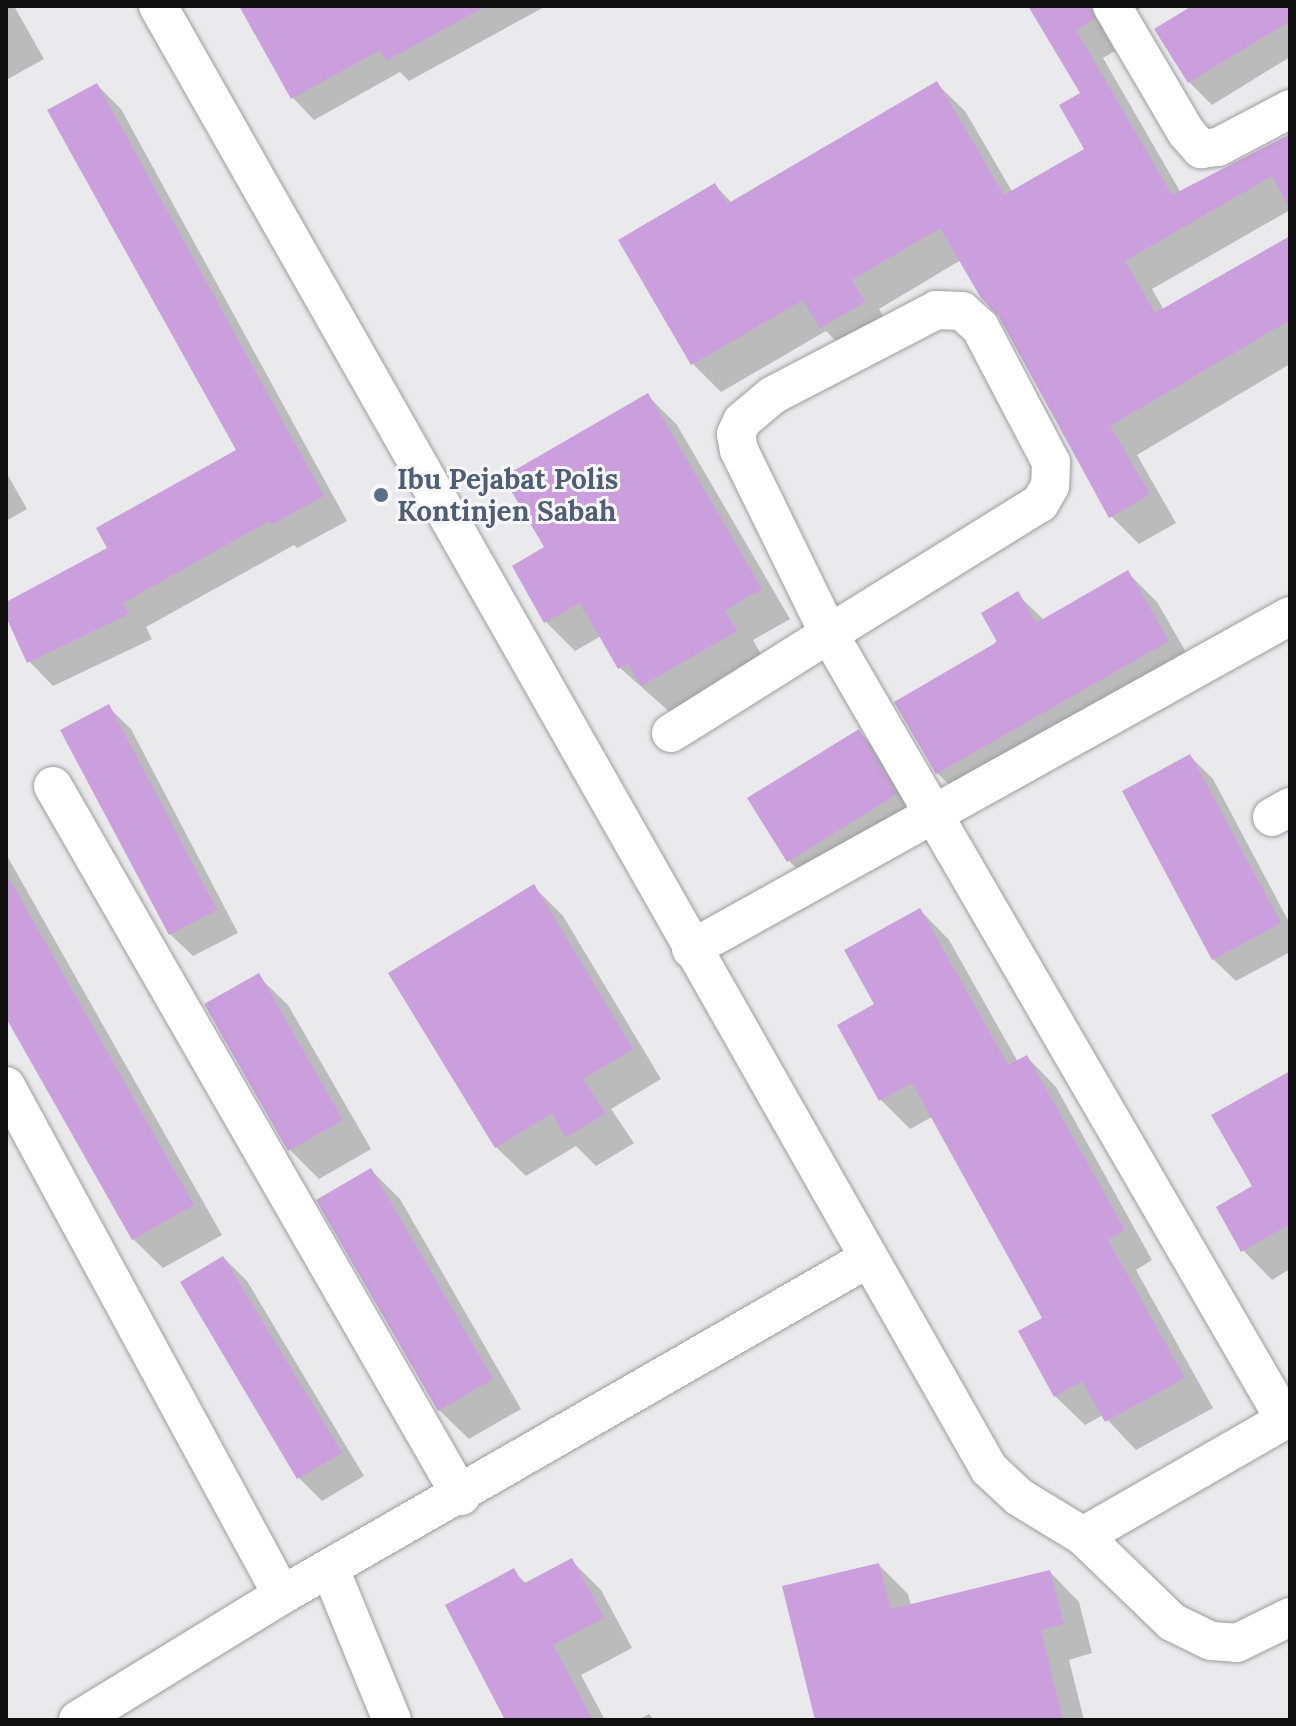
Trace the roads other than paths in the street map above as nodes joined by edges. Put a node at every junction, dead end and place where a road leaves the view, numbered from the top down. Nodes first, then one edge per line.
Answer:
1 (158, 6) edge
2 (1116, 7) edge
3 (1290, 109) edge
4 (1287, 625) edge
5 (829, 634) junction
6 (671, 733) dead end
7 (53, 786) dead end
8 (939, 816) junction
9 (691, 949) junction
10 (6, 1086) edge
11 (867, 1259) junction
12 (1287, 1418) edge
13 (461, 1496) junction
14 (1083, 1536) junction
15 (330, 1569) junction
16 (282, 1595) junction
17 (1290, 1617) edge
18 (78, 1720) edge
19 (392, 1720) edge

1 - 9 street
2 - 3 street
4 - 8 street
5 - 5 street
5 - 6 street
5 - 8 street
7 - 13 street
8 - 9 street
8 - 12 street
9 - 11 street
10 - 16 street
11 - 13 street
11 - 14 street
12 - 14 street
13 - 15 street
14 - 17 street
15 - 16 street
15 - 19 street
16 - 18 street

